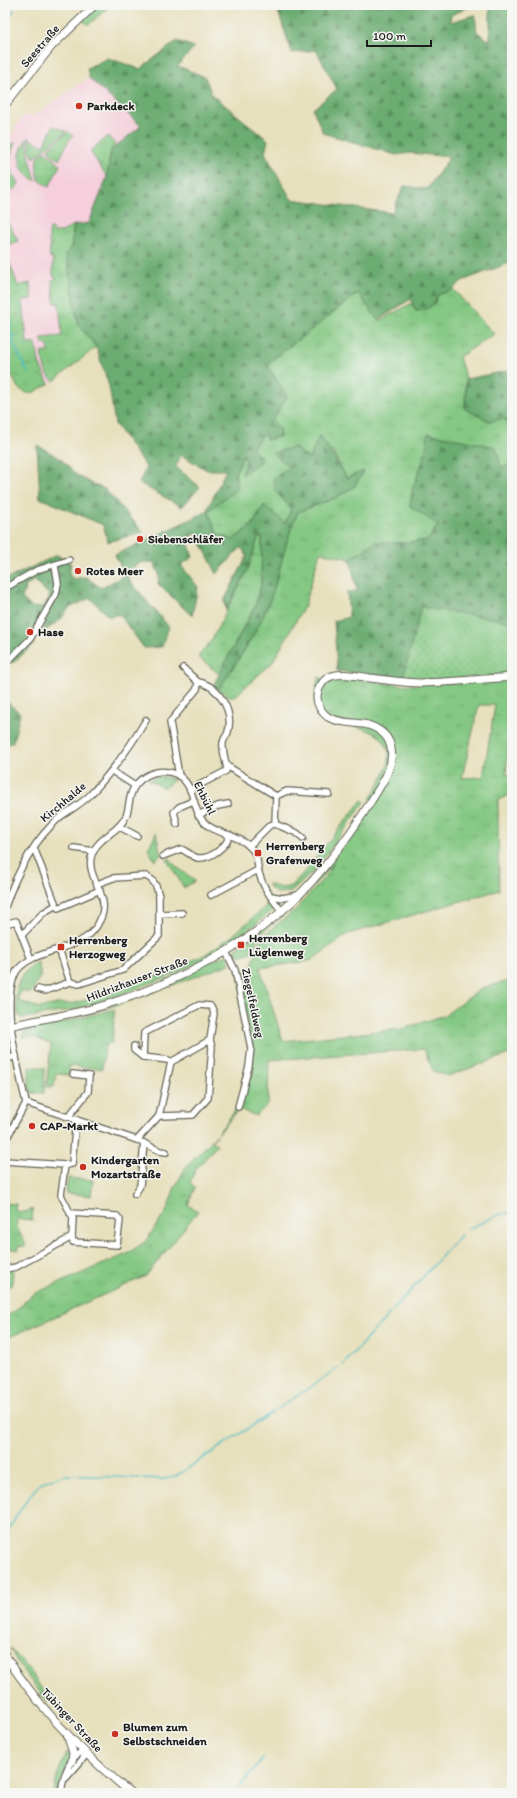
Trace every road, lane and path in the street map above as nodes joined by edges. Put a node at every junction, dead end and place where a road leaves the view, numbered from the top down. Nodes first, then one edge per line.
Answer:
1 (95, 5) edge
2 (5, 105) edge
3 (69, 560) dead end
4 (55, 566) junction
5 (5, 588) edge
6 (5, 664) edge
7 (183, 668) dead end
8 (512, 677) edge
9 (198, 682) junction
10 (146, 720) dead end
11 (227, 766) junction
12 (112, 771) junction
13 (179, 776) junction
14 (135, 786) junction
15 (190, 790) junction
16 (329, 794) dead end
17 (276, 796) junction
18 (193, 801) junction
19 (228, 804) dead end
20 (198, 815) junction
21 (177, 824) dead end
22 (274, 824) junction
23 (120, 827) junction
24 (230, 835) junction
25 (137, 836) dead end
26 (303, 838) dead end
27 (249, 846) junction
28 (34, 848) junction
29 (74, 848) dead end
30 (94, 851) junction
31 (163, 856) dead end
32 (258, 870) junction
33 (99, 887) junction
34 (211, 895) dead end
35 (298, 895) junction
36 (270, 896) junction
37 (56, 905) junction
38 (5, 907) edge
39 (281, 910) junction
40 (182, 913) dead end
41 (160, 914) junction
42 (5, 924) edge
43 (22, 933) junction
44 (59, 949) junction
45 (226, 952) junction
46 (31, 959) junction
47 (70, 982) junction
48 (8, 989) edge
49 (38, 989) dead end
50 (8, 1026) edge
51 (210, 1040) junction
52 (134, 1046) dead end
53 (16, 1056) junction
54 (143, 1057) junction
55 (5, 1060) edge
56 (171, 1062) junction
57 (72, 1074) dead end
58 (26, 1103) junction
59 (238, 1107) dead end
60 (69, 1116) junction
61 (159, 1116) junction
62 (76, 1119) junction
63 (137, 1140) junction
64 (5, 1141) edge
65 (144, 1143) junction
66 (166, 1152) dead end
67 (5, 1161) edge
68 (65, 1166) junction
69 (135, 1194) dead end
70 (70, 1213) junction
71 (72, 1237) junction
72 (5, 1269) edge
73 (5, 1655) edge
74 (66, 1733) junction
75 (85, 1752) junction
76 (72, 1761) junction
77 (64, 1780) junction
78 (61, 1793) edge
79 (131, 1793) edge

1 - 2 main road, Seestraße
3 - 4 street
4 - 5 street
4 - 6 street
7 - 9 street
8 - 35 main road, Hildrizhauser Straße
9 - 11 street
9 - 13 street
10 - 12 street, Kirchhalde
11 - 15 street
11 - 17 street
12 - 14 street
12 - 28 street, Kirchhalde
13 - 14 street, Ehbühl
13 - 15 street, Ehbühl
14 - 23 street
15 - 18 street, Ehbühl
16 - 17 street
17 - 22 street
18 - 20 street, Ehbühl
18 - 21 street
19 - 20 street
20 - 24 street, Ehbühl
22 - 26 street
22 - 27 street
23 - 25 street
23 - 30 street
24 - 27 street, Ehbühl
24 - 31 street
27 - 32 street
28 - 37 street
28 - 38 street, Kirchhalde
29 - 30 street
30 - 33 street
32 - 34 street
32 - 36 street
33 - 37 street
33 - 41 street
33 - 44 street
35 - 36 street
35 - 39 main road, Hildrizhauser Straße
36 - 39 street
37 - 43 street
39 - 45 main road, Hildrizhauser Straße
40 - 41 street
41 - 47 street
42 - 43 street
43 - 46 street
44 - 46 street
44 - 47 street
45 - 50 main road, Hildrizhauser Straße
45 - 59 street, Ziegelfeldweg
46 - 48 street
47 - 49 street
48 - 50 street
50 - 53 street
51 - 54 street
51 - 56 street
51 - 61 street
52 - 54 street
53 - 55 street
53 - 58 street
54 - 56 street
56 - 61 street
57 - 60 street
58 - 60 street
58 - 64 street
60 - 62 street
61 - 63 street
62 - 63 street
62 - 68 street
63 - 65 street
65 - 66 street
65 - 69 street
67 - 68 street
68 - 70 street
70 - 71 street
70 - 71 street
71 - 72 street
73 - 74 main road, Tübinger Straße
74 - 75 main road, Tübinger Straße
74 - 76 main road
75 - 76 street
75 - 77 street
75 - 79 main road, Tübinger Straße
76 - 77 street
77 - 78 street

